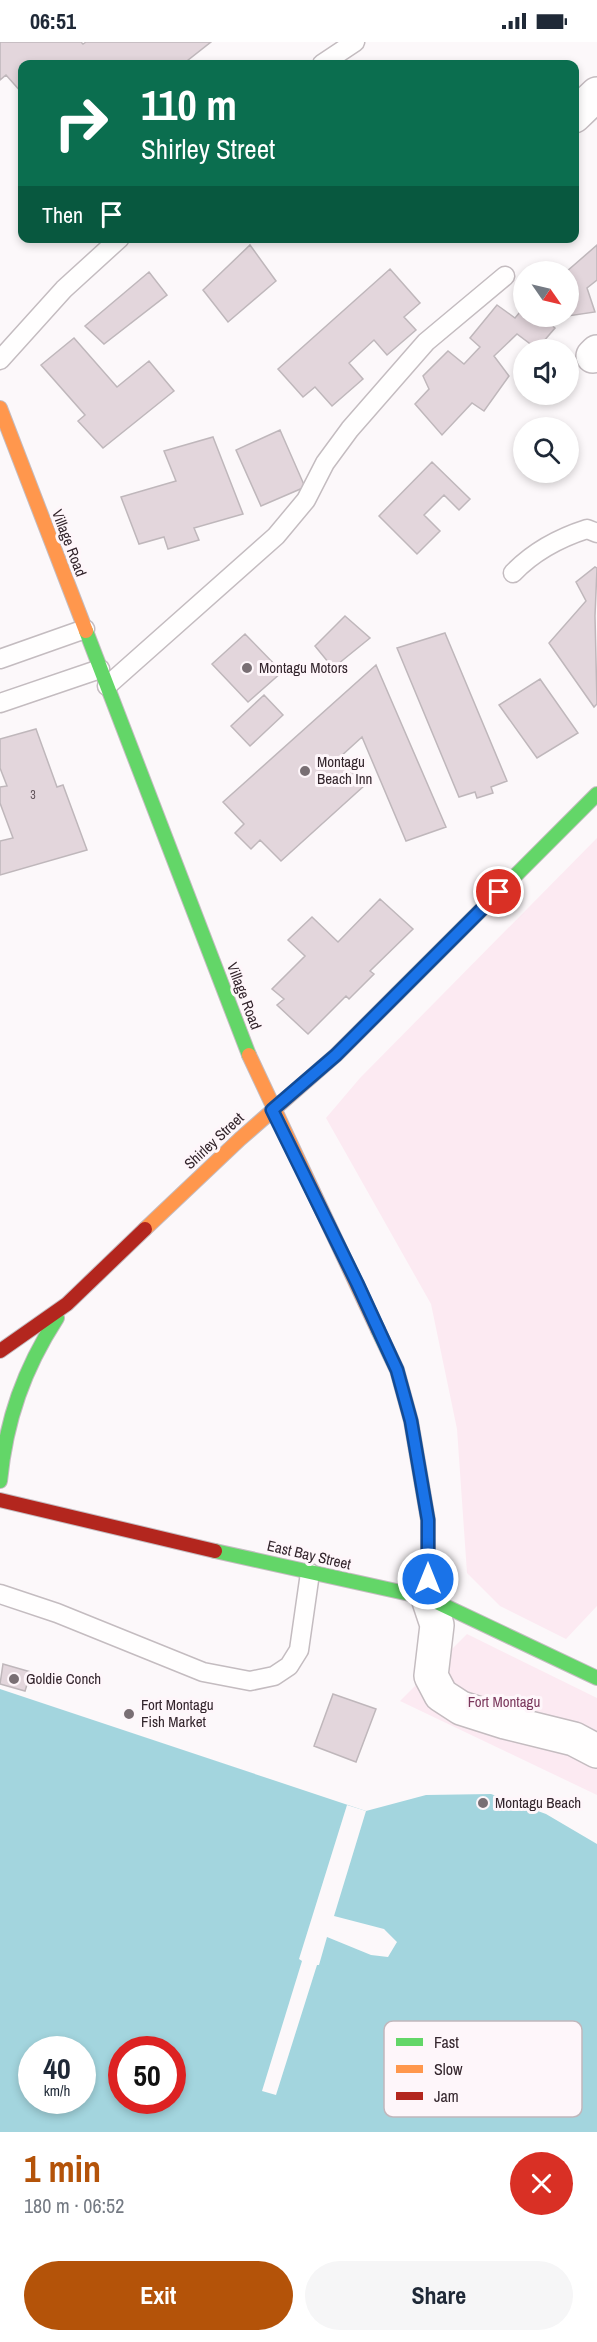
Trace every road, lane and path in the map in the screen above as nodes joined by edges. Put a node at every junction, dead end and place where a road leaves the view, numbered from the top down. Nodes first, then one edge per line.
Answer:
1 (355, 42) edge
2 (328, 60) edge
3 (597, 94) edge
4 (579, 111) edge
5 (115, 243) edge
6 (505, 276) dead end
7 (0, 360) edge
8 (0, 408) edge
9 (597, 533) edge
10 (513, 573) dead end
11 (84, 628) junction
12 (0, 660) edge
13 (100, 669) junction
14 (107, 686) junction
15 (0, 703) edge
16 (597, 794) edge
17 (272, 1110) junction
18 (67, 1304) junction
19 (0, 1351) edge
20 (0, 1481) edge
21 (0, 1500) edge
22 (310, 1573) junction
23 (0, 1594) edge
24 (428, 1598) junction
25 (597, 1678) edge
26 (597, 1751) edge

1 - 2 lane
3 - 4 street
5 - 7 lane
6 - 14 lane
8 - 11 main road, Village Road
9 - 10 lane
11 - 12 lane
11 - 13 main road, Village Road
13 - 14 main road, Village Road
13 - 15 lane
14 - 17 main road, Village Road
16 - 17 main road, Shirley Street
17 - 18 main road, Shirley Street
17 - 24 main road, Village Road
18 - 19 main road, Shirley Street
18 - 20 main road
21 - 22 main road, East Bay Street
22 - 23 lane
22 - 24 main road, East Bay Street
24 - 25 main road, East Bay Street
24 - 26 street

